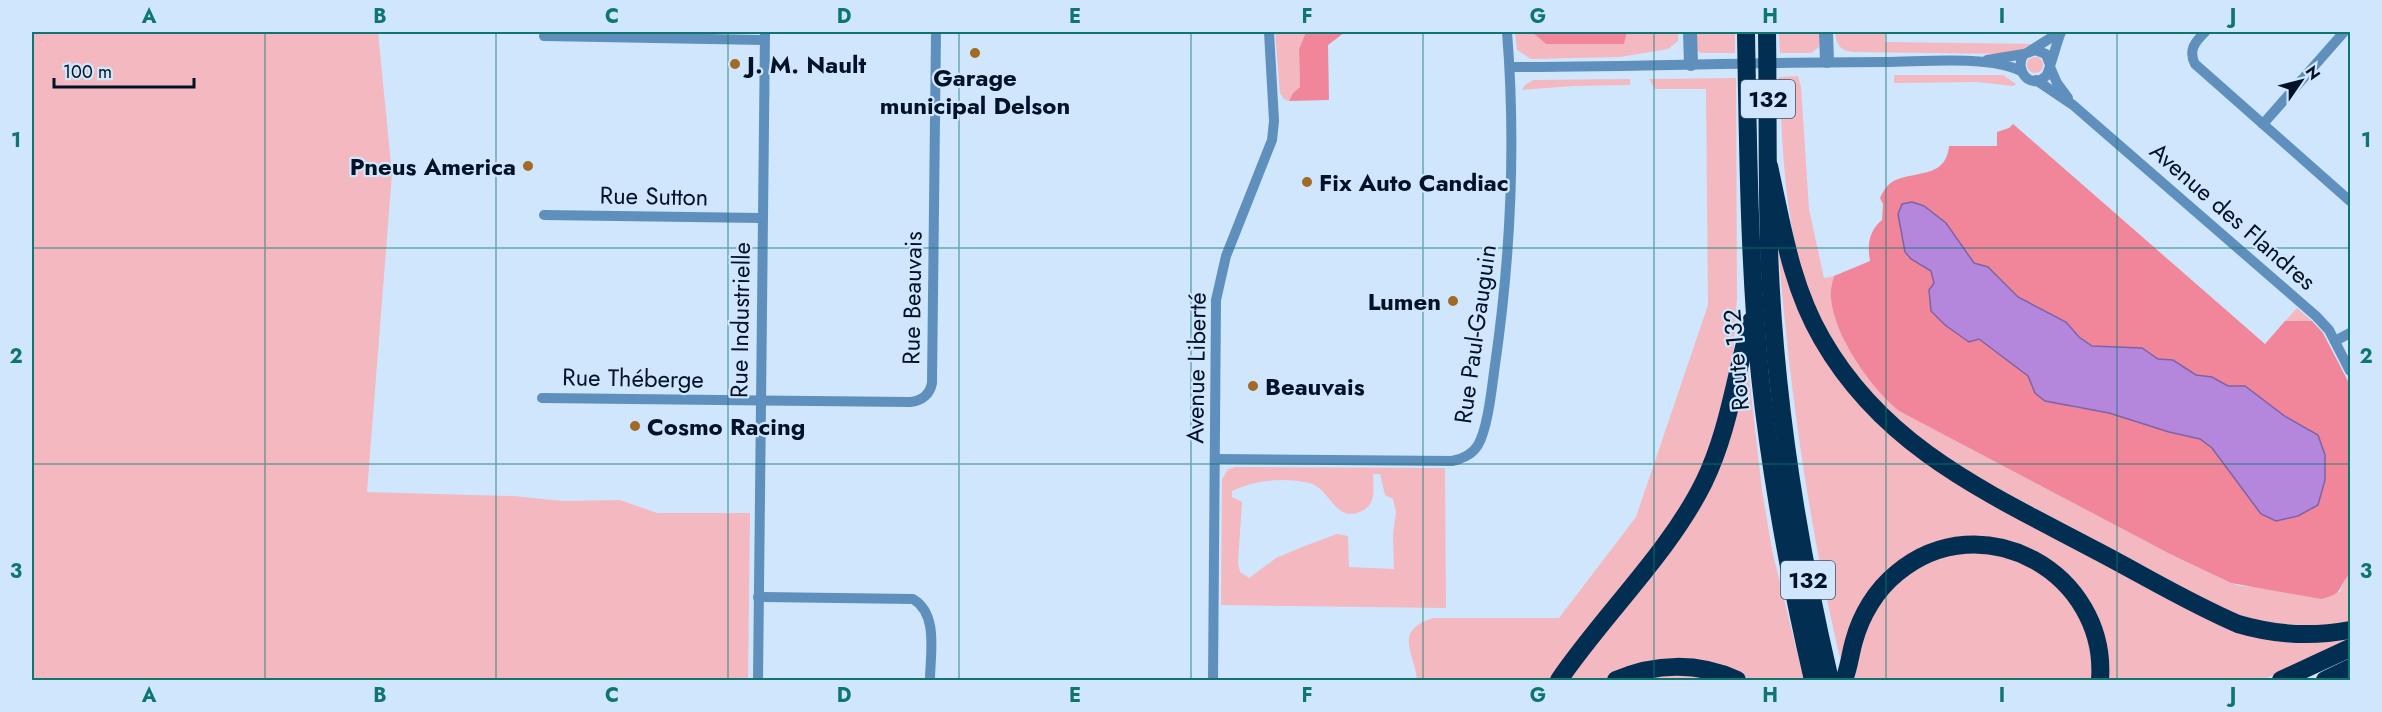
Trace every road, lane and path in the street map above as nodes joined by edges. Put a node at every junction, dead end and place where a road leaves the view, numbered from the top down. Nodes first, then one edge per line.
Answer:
1 (936, 32) edge
2 (1269, 32) edge
3 (1507, 32) edge
4 (1690, 32) edge
5 (1746, 32) edge
6 (1767, 32) edge
7 (1826, 32) edge
8 (2061, 32) edge
9 (2205, 32) edge
10 (2344, 32) edge
11 (544, 36) dead end
12 (764, 36) edge
13 (2027, 53) junction
14 (1827, 61) junction
15 (1978, 62) junction
16 (1691, 64) junction
17 (2050, 66) junction
18 (1510, 67) junction
19 (2021, 71) junction
20 (2036, 81) junction
21 (2073, 105) junction
22 (2263, 124) junction
23 (1769, 166) junction
24 (2350, 183) edge
25 (2346, 197) edge
26 (544, 215) dead end
27 (762, 218) junction
28 (1755, 308) junction
29 (2350, 333) edge
30 (2335, 341) junction
31 (2350, 371) edge
32 (542, 399) dead end
33 (760, 400) junction
34 (1215, 459) junction
35 (758, 597) junction
36 (2350, 630) edge
37 (2350, 648) edge
38 (2350, 668) edge
39 (758, 681) edge
40 (930, 681) edge
41 (1213, 681) edge
42 (1559, 681) edge
43 (1616, 681) edge
44 (1737, 681) edge
45 (1813, 681) edge
46 (1830, 681) edge
47 (1844, 681) edge
48 (2100, 681) edge
49 (2281, 681) edge
50 (2325, 681) edge

1 - 33 street, Rue Beauvais
2 - 34 street, Avenue Liberté
3 - 18 street, Rue Paul-Gauguin
4 - 16 street
5 - 28 highway, Route 132 / 132
6 - 23 highway, Route 132 / 132
7 - 14 street
8 - 13 street
8 - 17 street
9 - 22 street
10 - 22 street
11 - 12 street
12 - 27 street, Rue Industrielle
13 - 15 street
13 - 17 street
13 - 19 street
14 - 15 street
14 - 16 street
15 - 19 street
16 - 18 street
17 - 20 street
17 - 21 street, Avenue des Flandres
18 - 34 street, Rue Paul-Gauguin
19 - 20 street
20 - 21 street, Avenue des Flandres
21 - 30 street, Avenue des Flandres
22 - 25 street
23 - 36 highway
23 - 46 highway, Route 132 / 132
24 - 25 street
26 - 27 street, Rue Sutton
27 - 33 street, Rue Industrielle
28 - 42 highway
28 - 45 highway, Route 132 / 132
29 - 30 street
30 - 31 street, Avenue des Flandres
32 - 33 street, Rue Théberge
33 - 35 street, Rue Industrielle
34 - 41 street, Avenue Liberté
35 - 39 street, Rue Industrielle
35 - 40 street
37 - 49 highway
38 - 50 highway
43 - 44 highway
47 - 48 highway

